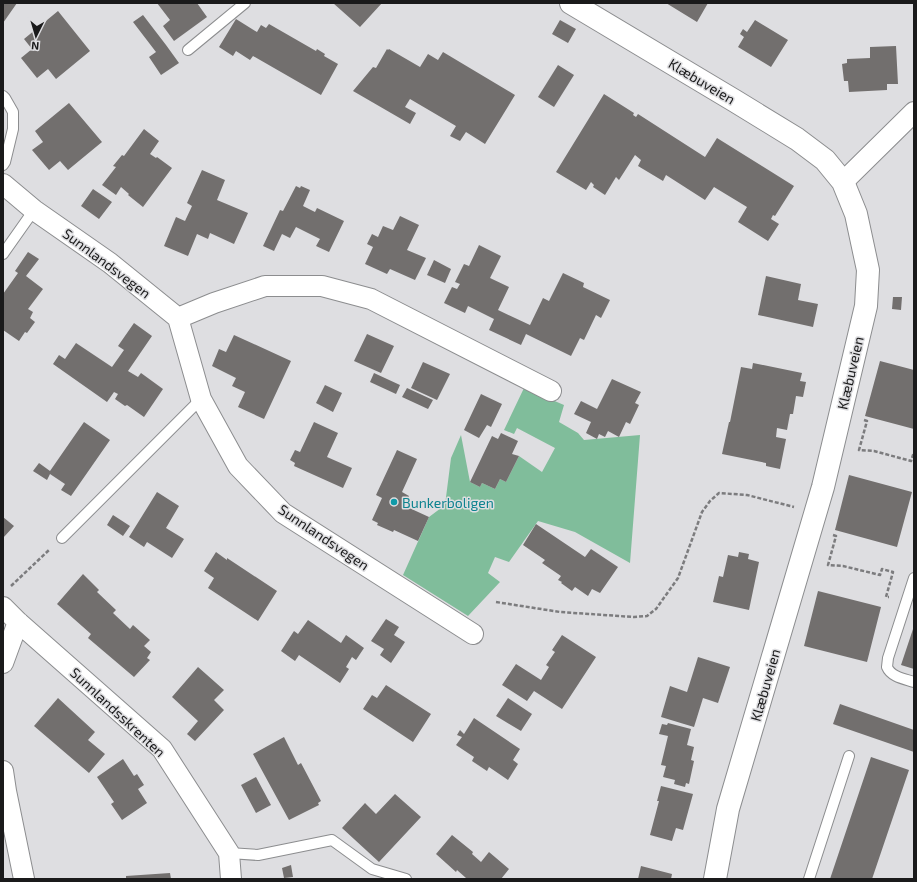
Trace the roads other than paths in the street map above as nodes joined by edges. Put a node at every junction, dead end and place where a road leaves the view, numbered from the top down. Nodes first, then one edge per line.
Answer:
1 (245, 3) edge
2 (571, 3) edge
3 (188, 50) dead end
4 (3, 96) edge
5 (914, 112) edge
6 (3, 165) edge
7 (843, 182) junction
8 (3, 184) edge
9 (34, 210) junction
10 (3, 254) edge
11 (178, 318) junction
12 (551, 391) dead end
13 (200, 400) junction
14 (62, 538) road end
15 (914, 578) edge
16 (6, 598) edge
17 (18, 622) junction
18 (473, 634) dead end
19 (3, 663) edge
20 (914, 682) edge
21 (849, 756) dead end
22 (3, 771) edge
23 (229, 853) junction
24 (24, 879) edge
25 (231, 879) edge
26 (406, 879) edge
27 (714, 879) edge
28 (809, 879) edge

1 - 3 lane
2 - 7 street, Klæbuveien
4 - 6 lane
5 - 7 street
7 - 27 street, Klæbuveien
8 - 9 street, Sunnlandsvegen
9 - 10 lane
9 - 11 street, Sunnlandsvegen
11 - 12 street
11 - 13 street, Sunnlandsvegen
13 - 14 lane
13 - 18 street, Sunnlandsvegen
15 - 20 lane
16 - 17 street, Sunnlandsskrenten
17 - 19 street
17 - 23 street, Sunnlandsskrenten
21 - 28 lane
22 - 24 street
23 - 25 street, Sunnlandsskrenten
23 - 26 lane

